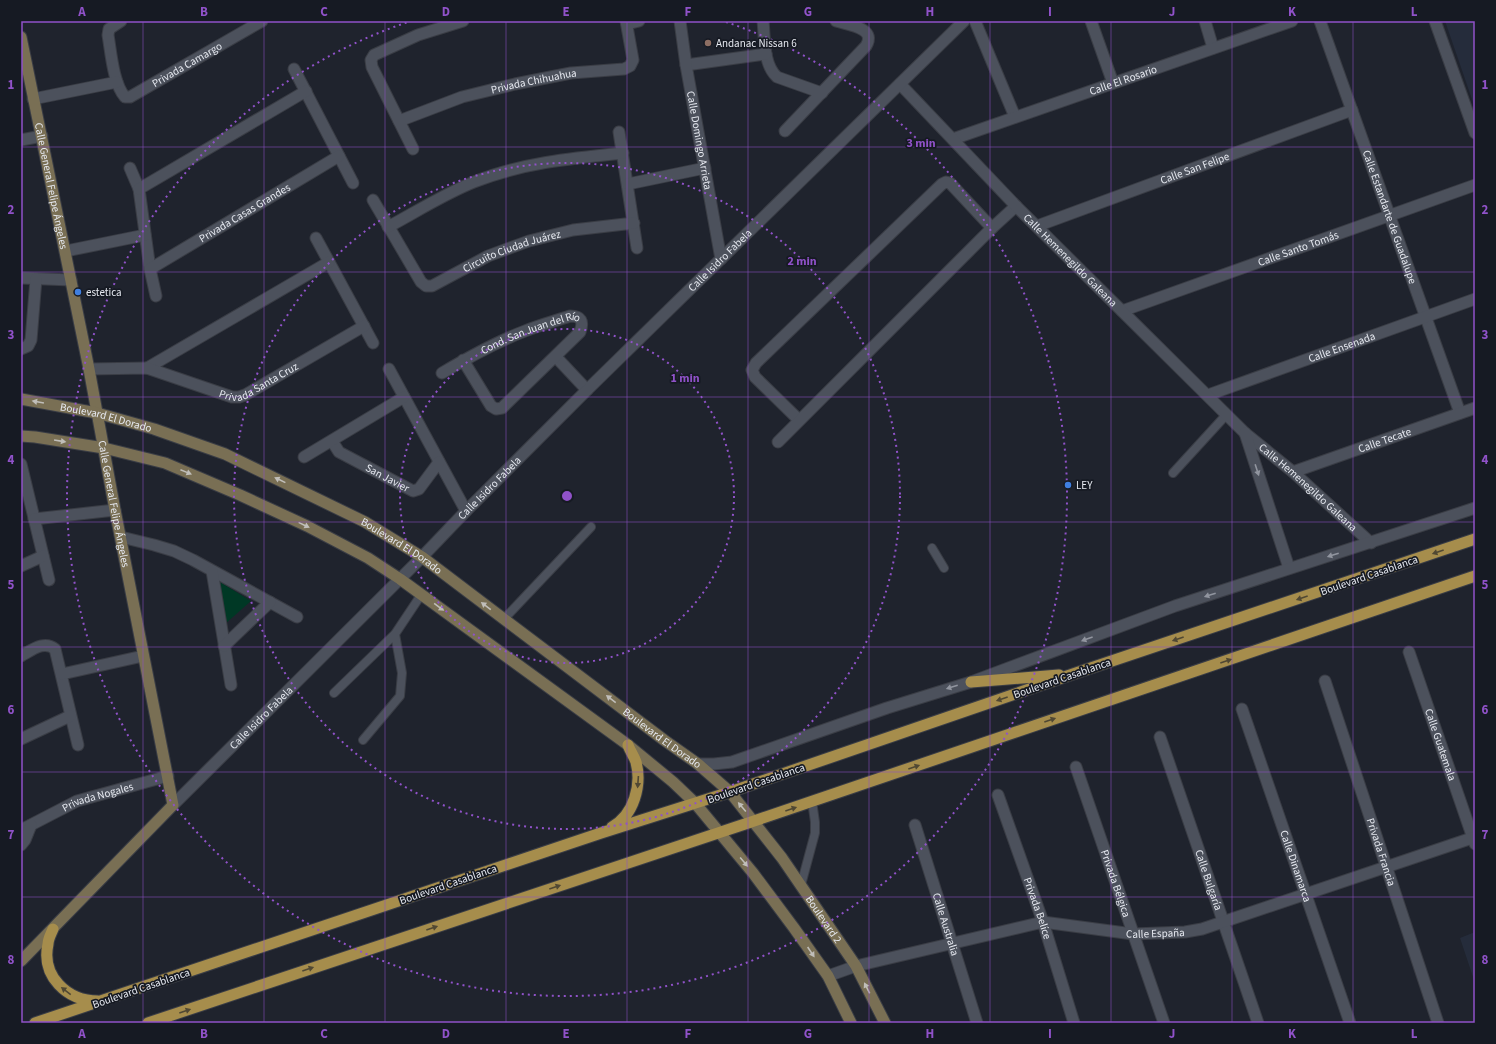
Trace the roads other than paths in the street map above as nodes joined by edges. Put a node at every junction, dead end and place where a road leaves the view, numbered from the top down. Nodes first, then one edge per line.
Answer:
1 (121, 21) edge
2 (262, 21) edge
3 (463, 21) edge
4 (640, 21) edge
5 (680, 21) edge
6 (762, 21) edge
7 (836, 21) edge
8 (964, 21) edge
9 (975, 21) edge
10 (1091, 21) edge
11 (1205, 21) edge
12 (1292, 21) edge
13 (1320, 21) edge
14 (1435, 21) edge
15 (626, 22) edge
16 (21, 37) edge
17 (1213, 48) junction
18 (766, 54) junction
19 (686, 65) junction
20 (294, 69) dead end
21 (117, 82) junction
22 (1113, 83) junction
23 (900, 84) junction
24 (306, 91) junction
25 (822, 93) junction
26 (33, 99) junction
27 (1352, 110) junction
28 (1015, 117) junction
29 (399, 121) junction
30 (785, 131) dead end
31 (620, 132) dead end
32 (1475, 133) edge
33 (42, 136) junction
34 (954, 139) junction
35 (21, 140) edge
36 (413, 149) dead end
37 (623, 153) junction
38 (339, 156) junction
39 (130, 168) dead end
40 (705, 168) junction
41 (353, 182) dead end
42 (628, 184) junction
43 (1475, 185) edge
44 (140, 189) junction
45 (372, 200) dead end
46 (1016, 206) junction
47 (1389, 215) junction
48 (634, 222) junction
49 (1037, 226) junction
50 (388, 227) junction
51 (992, 228) junction
52 (145, 235) junction
53 (316, 238) dead end
54 (638, 248) dead end
55 (66, 251) junction
56 (721, 258) junction
57 (329, 262) junction
58 (150, 269) junction
59 (21, 278) edge
60 (36, 279) junction
61 (71, 280) junction
62 (156, 296) dead end
63 (1475, 299) edge
64 (1122, 311) junction
65 (1426, 317) junction
66 (364, 326) junction
67 (373, 343) dead end
68 (21, 349) edge
69 (556, 356) junction
70 (463, 360) junction
71 (147, 368) junction
72 (89, 369) junction
73 (389, 369) dead end
74 (442, 373) dead end
75 (587, 390) junction
76 (1208, 395) junction
77 (404, 397) junction
78 (21, 399) edge
79 (1475, 408) edge
80 (97, 413) junction
81 (1460, 413) junction
82 (1226, 414) junction
83 (799, 420) junction
84 (1245, 432) junction
85 (21, 436) edge
86 (332, 441) junction
87 (778, 442) dead end
88 (104, 448) junction
89 (304, 457) dead end
90 (439, 462) junction
91 (21, 464) edge
92 (1293, 472) junction
93 (1174, 474) dead end
94 (23, 481) edge
95 (1475, 508) edge
96 (115, 510) junction
97 (466, 511) junction
98 (34, 519) junction
99 (591, 527) dead end
100 (121, 537) junction
101 (1475, 539) edge
102 (1371, 543) junction
103 (932, 548) dead end
104 (43, 556) junction
105 (422, 557) junction
106 (21, 566) edge
107 (944, 568) dead end
108 (1289, 568) junction
109 (212, 571) junction
110 (1475, 576) edge
111 (400, 579) junction
112 (49, 580) dead end
113 (421, 595) junction
114 (270, 602) junction
115 (297, 617) dead end
116 (504, 619) junction
117 (395, 634) junction
118 (224, 646) junction
119 (1409, 652) dead end
120 (21, 656) edge
121 (143, 656) junction
122 (62, 674) junction
123 (1076, 674) junction
124 (1325, 681) dead end
125 (971, 682) junction
126 (231, 685) dead end
127 (334, 693) dead end
128 (1242, 709) dead end
129 (70, 716) junction
130 (1160, 738) dead end
131 (21, 739) edge
132 (363, 740) dead end
133 (78, 745) dead end
134 (628, 745) junction
135 (698, 764) junction
136 (1076, 766) dead end
137 (168, 776) junction
138 (730, 792) junction
139 (998, 794) dead end
140 (812, 802) junction
141 (695, 803) junction
142 (173, 805) junction
143 (754, 821) junction
144 (915, 825) dead end
145 (26, 827) edge
146 (719, 832) junction
147 (601, 833) junction
148 (1474, 839) edge
149 (21, 846) edge
150 (1387, 867) junction
151 (801, 885) junction
152 (1305, 894) junction
153 (1043, 922) junction
154 (1223, 922) junction
155 (53, 929) junction
156 (1133, 934) junction
157 (952, 942) junction
158 (21, 961) edge
159 (856, 966) junction
160 (828, 976) junction
161 (102, 1001) junction
162 (975, 1022) edge
163 (35, 1023) edge
164 (148, 1023) edge
165 (851, 1023) edge
166 (885, 1023) edge
167 (1074, 1023) edge
168 (1164, 1023) edge
169 (1258, 1023) edge
170 (1350, 1023) edge
171 (1438, 1023) edge

1 - 21 street, Privada Camargo
2 - 21 street, Privada Camargo
3 - 29 street
4 - 15 street, Privada Chihuahua
5 - 19 street, Calle Domingo Arrieta
6 - 18 street
7 - 25 street
8 - 23 street, Calle Isidro Fabela
9 - 28 street
10 - 22 street
11 - 17 street
12 - 17 street, Calle El Rosario
13 - 27 street, Calle Estandarte de Guadalupe
14 - 32 street
15 - 29 street, Privada Chihuahua
16 - 26 main road, Calle General Felipe Ángeles
17 - 22 street, Calle El Rosario
18 - 19 street
18 - 25 street
19 - 40 street, Calle Domingo Arrieta
20 - 24 street
21 - 26 street
22 - 28 street, Calle El Rosario
23 - 34 street, Calle Hemenegildo Galeana
23 - 56 street, Calle Isidro Fabela
24 - 38 street
24 - 44 street
25 - 30 street
26 - 33 main road, Calle General Felipe Ángeles
27 - 47 street, Calle Estandarte de Guadalupe
27 - 49 street, Calle San Felipe
28 - 34 street, Calle El Rosario
29 - 36 street
31 - 37 street
33 - 35 street
33 - 55 main road, Calle General Felipe Ángeles
34 - 46 street, Calle Hemenegildo Galeana
37 - 42 street
37 - 50 street
38 - 41 street
38 - 58 street, Privada Casas Grandes
39 - 44 street
40 - 42 street
40 - 56 street, Calle Domingo Arrieta
42 - 48 street
43 - 47 street, Calle Santo Tomás
44 - 52 street
45 - 50 street, Circuito Ciudad Juárez
46 - 49 street, Calle Hemenegildo Galeana
46 - 51 street
47 - 64 street, Calle Santo Tomás
47 - 65 street, Calle Estandarte de Guadalupe
48 - 50 street, Circuito Ciudad Juárez
48 - 54 street
49 - 64 street, Calle Hemenegildo Galeana
51 - 83 street
51 - 83 street
52 - 55 street
52 - 58 street
53 - 57 street
55 - 61 main road, Calle General Felipe Ángeles
56 - 75 street, Calle Isidro Fabela
57 - 66 street
57 - 71 street, Privada Santa Cruz
58 - 62 street
59 - 60 street
60 - 61 street
60 - 68 street
61 - 72 main road, Calle General Felipe Ángeles
63 - 65 street, Calle Ensenada
64 - 76 street, Calle Hemenegildo Galeana
65 - 76 street, Calle Ensenada
65 - 81 street, Calle Estandarte de Guadalupe
66 - 67 street
66 - 71 street, Privada Santa Cruz
69 - 70 street, Cond. San Juan del Río
69 - 70 street, Cond. San Juan del Río
69 - 75 street
70 - 74 street, Cond. San Juan del Río
71 - 72 street, Privada Santa Cruz
72 - 80 main road, Calle General Felipe Ángeles
73 - 77 street
75 - 97 street, Calle Isidro Fabela
76 - 82 street, Calle Hemenegildo Galeana
77 - 86 street
77 - 90 street
80 -> 78 main road, Boulevard El Dorado
79 - 81 street, Calle Tecate
80 - 88 main road, Calle General Felipe Ángeles
105 -> 80 main road, Boulevard El Dorado
81 - 92 street, Calle Tecate
82 - 84 street, Calle Hemenegildo Galeana
82 - 93 lane
83 - 87 street
84 - 92 street, Calle Hemenegildo Galeana
84 -> 108 street, Calle Hemenegildo Galeana
85 -> 88 main road
86 - 89 street
86 - 90 street, San Javier
88 - 96 main road, Calle General Felipe Ángeles
88 -> 111 main road
90 - 97 street
91 - 94 street
92 - 102 street, Calle Hemenegildo Galeana
94 - 98 street
95 - 102 street
96 - 98 street
96 - 100 main road, Calle General Felipe Ángeles
97 - 105 street, Calle Isidro Fabela
98 - 104 street
99 - 116 lane
100 - 109 street
100 - 121 main road, Calle General Felipe Ángeles
101 -> 123 main road, Boulevard Casablanca
102 -> 108 street
103 - 107 lane
104 - 106 street
104 - 112 street
105 - 111 street, Calle Isidro Fabela
116 -> 105 main road, Boulevard El Dorado
108 -> 125 street
109 - 114 street
109 - 118 street
140 -> 110 main road
111 - 113 main road
111 - 142 street, Calle Isidro Fabela
113 - 117 lane
113 -> 134 main road
114 - 115 street
114 - 118 street
135 -> 116 main road, Boulevard El Dorado
117 - 127 lane
117 - 132 lane
118 - 126 street
119 - 148 street, Calle Guatemala
120 - 122 street
121 - 122 street
121 - 137 main road, Calle General Felipe Ángeles
122 - 129 street
123 - 125 main road
123 -> 138 main road, Boulevard Casablanca
124 - 150 street, Privada Francia
125 -> 135 street
128 - 152 street, Calle Dinamarca
129 - 131 street
129 - 133 street
130 - 154 street, Calle Bulgaría
134 - 141 main road
134 -> 147 main road
135 - 138 main road, Boulevard El Dorado
136 - 156 street, Privada Bélgica
137 - 142 main road, Calle General Felipe Ángeles
137 - 145 street, Privada Nogales
138 - 141 main road, Boulevard Casablanca
143 -> 138 main road, Boulevard El Dorado
139 - 153 street, Privada Belíce
143 -> 140 main road
140 - 151 lane
141 - 146 main road
141 - 147 main road, Boulevard Casablanca
142 - 155 main road, Calle Isidro Fabela
143 - 146 main road
143 - 151 main road, Boulevard 2
144 - 157 street, Calle Australia
145 - 149 street, Privada Nogales
146 -> 160 main road
164 -> 146 main road
147 - 161 main road, Boulevard Casablanca
148 - 150 street, Calle España
150 - 152 street, Calle España
150 - 171 street, Privada Francia
151 - 159 main road, Boulevard 2
152 - 154 street, Calle España
152 - 170 street, Calle Dinamarca
153 - 156 street, Calle España
153 - 157 street, Calle España
153 - 167 street, Privada Belíce
154 - 156 street, Calle España
154 - 169 street, Calle Bulgaría
155 - 158 main road, Calle Isidro Fabela
161 -> 155 main road
156 - 168 street, Privada Bélgica
157 - 159 street, Calle España
157 - 162 street, Calle Australia
159 - 160 street, Calle España
166 -> 159 main road, Boulevard 2
160 - 165 main road
161 - 163 main road, Boulevard Casablanca

